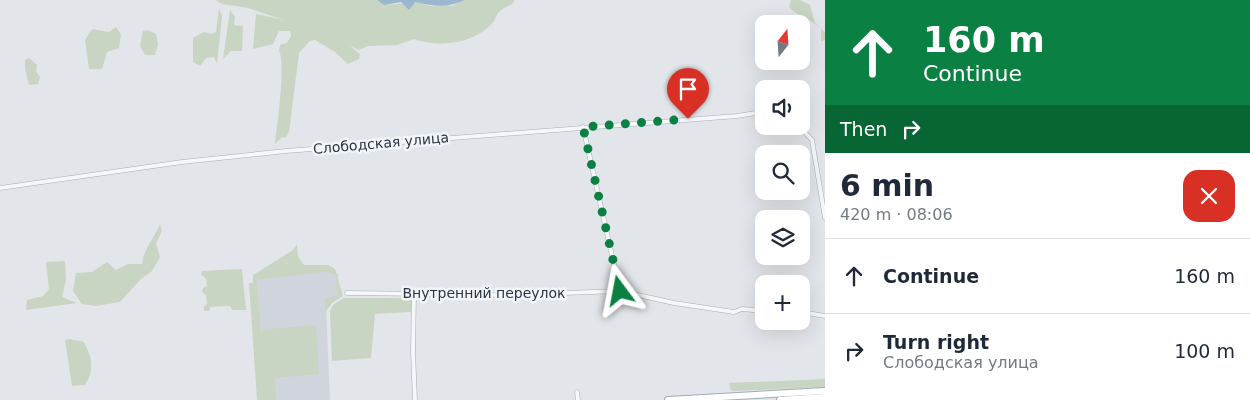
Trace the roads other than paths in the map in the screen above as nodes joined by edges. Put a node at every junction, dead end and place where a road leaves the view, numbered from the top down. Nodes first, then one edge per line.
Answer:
1 (755, 112) edge
2 (583, 127) junction
3 (807, 135) edge
4 (0, 188) edge
5 (825, 218) edge
6 (620, 291) junction
7 (347, 293) dead end
8 (414, 294) junction
9 (755, 310) edge
10 (810, 314) edge
11 (825, 316) edge
12 (825, 391) edge
13 (577, 392) dead end
14 (825, 398) edge
15 (415, 400) edge
16 (578, 400) edge
17 (668, 400) edge
18 (780, 400) edge

1 - 2 street, Слободская улица
2 - 4 street, Слободская улица
2 - 6 street
3 - 5 street
6 - 8 street, Внутренний переулок
6 - 9 street, Внутренний переулок
7 - 8 street, Внутренний переулок
8 - 15 street
10 - 11 street
12 - 17 main road
13 - 16 street
14 - 18 main road

